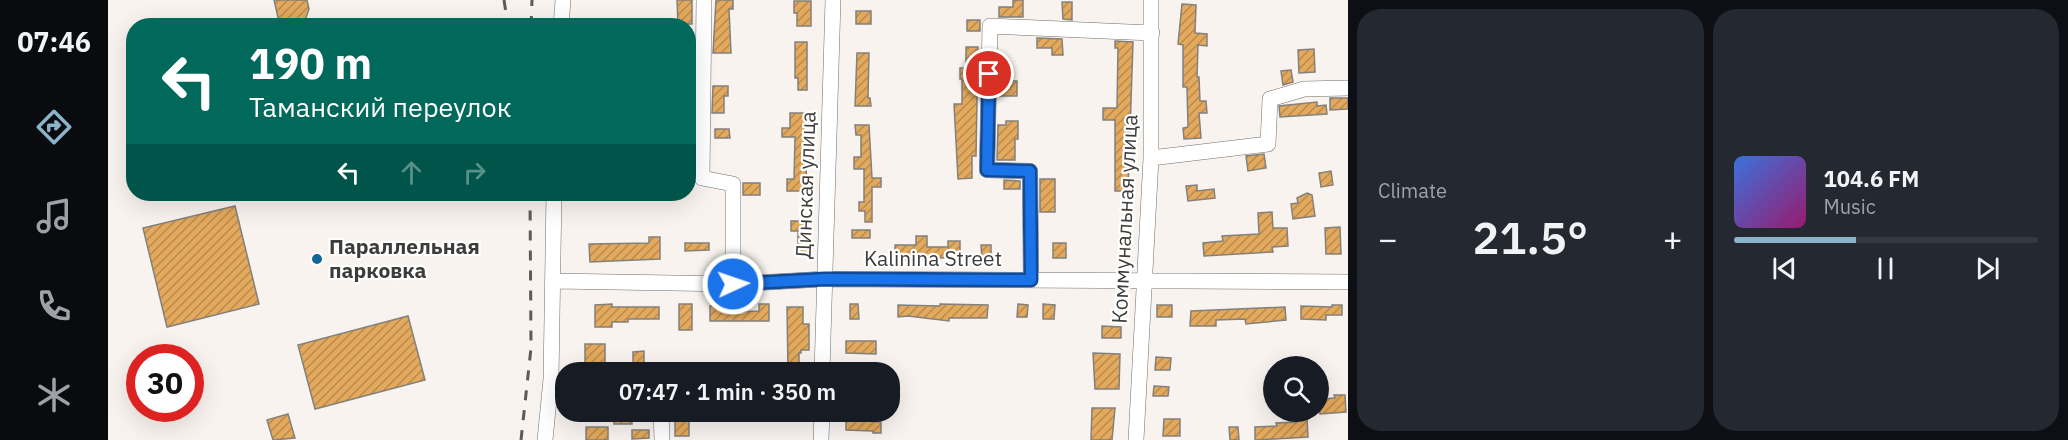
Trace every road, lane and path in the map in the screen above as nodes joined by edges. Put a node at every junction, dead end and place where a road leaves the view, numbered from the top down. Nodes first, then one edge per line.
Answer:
1 (563, 0) edge
2 (704, 0) edge
3 (832, 0) edge
4 (1151, 0) edge
5 (562, 18) edge
6 (1152, 33) junction
7 (1348, 88) edge
8 (1151, 158) junction
9 (554, 201) edge
10 (825, 279) junction
11 (1031, 280) junction
12 (1143, 280) junction
13 (554, 281) junction
14 (1348, 282) edge
15 (733, 284) junction
16 (557, 362) edge
17 (822, 362) edge
18 (555, 394) edge
19 (661, 422) edge
20 (822, 422) edge
21 (545, 440) edge
22 (662, 440) edge
23 (821, 440) edge
24 (1136, 440) edge

1 - 5 street
2 - 15 street
3 - 10 street, Динская улица
4 - 6 street, Коммунальная улица
6 - 8 street, Коммунальная улица
6 - 11 street
7 - 8 street
8 - 12 street, Коммунальная улица
9 - 13 street
10 - 11 street, Kalinina Street
10 - 15 street, Kalinina Street
10 - 17 street, Динская улица
11 - 12 street, Kalinina Street
12 - 14 street, Kalinina Street
12 - 24 street, Коммунальная улица
13 - 15 street, Kalinina Street
13 - 16 street
18 - 21 street
19 - 22 street
20 - 23 street

